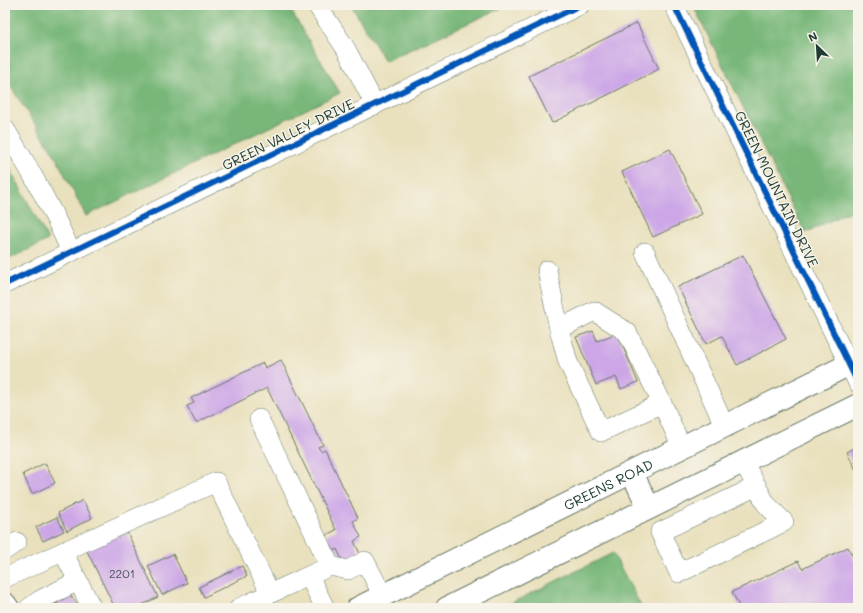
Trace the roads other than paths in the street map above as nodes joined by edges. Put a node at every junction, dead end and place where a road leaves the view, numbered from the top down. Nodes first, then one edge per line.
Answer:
1 (317, 5) edge
2 (580, 5) edge
3 (674, 5) edge
4 (375, 105) junction
5 (5, 128) edge
6 (71, 252) junction
7 (645, 252) dead end
8 (547, 270) dead end
9 (5, 284) edge
10 (559, 329) junction
11 (855, 369) edge
12 (662, 403) junction
13 (858, 405) edge
14 (259, 419) dead end
15 (725, 426) junction
16 (682, 448) junction
17 (743, 461) junction
18 (632, 473) junction
19 (756, 486) junction
20 (649, 508) junction
21 (660, 532) junction
22 (63, 552) junction
23 (330, 566) junction
24 (309, 576) junction
25 (5, 578) edge
26 (78, 581) junction
27 (270, 593) junction
28 (383, 596) junction
29 (5, 604) edge
30 (38, 605) edge
31 (8, 608) edge
32 (92, 608) edge
33 (239, 608) edge
34 (325, 608) edge
35 (358, 608) edge
36 (447, 608) edge

1 - 4 street
2 - 4 street, GREEN VALLEY DRIVE
3 - 11 street, GREEN MOUNTAIN DRIVE
4 - 6 street, GREEN VALLEY DRIVE
5 - 6 street
6 - 9 street, GREEN VALLEY DRIVE
7 - 15 street
8 - 10 street
10 - 12 street
10 - 12 street
11 - 15 main road, GREENS ROAD
12 - 16 street
13 - 17 main road
14 - 23 street
15 - 16 main road, GREENS ROAD
16 - 18 main road, GREENS ROAD
17 - 19 street
17 - 20 main road
18 - 20 main road
18 - 28 main road, GREENS ROAD
19 - 21 street
19 - 21 street
20 - 21 street
20 - 36 main road
22 - 25 street
22 - 26 street
22 - 27 street
23 - 24 street
23 - 28 street
24 - 27 street
24 - 34 street
26 - 30 street
26 - 32 street
27 - 33 street
28 - 35 main road, GREENS ROAD
29 - 31 main road

